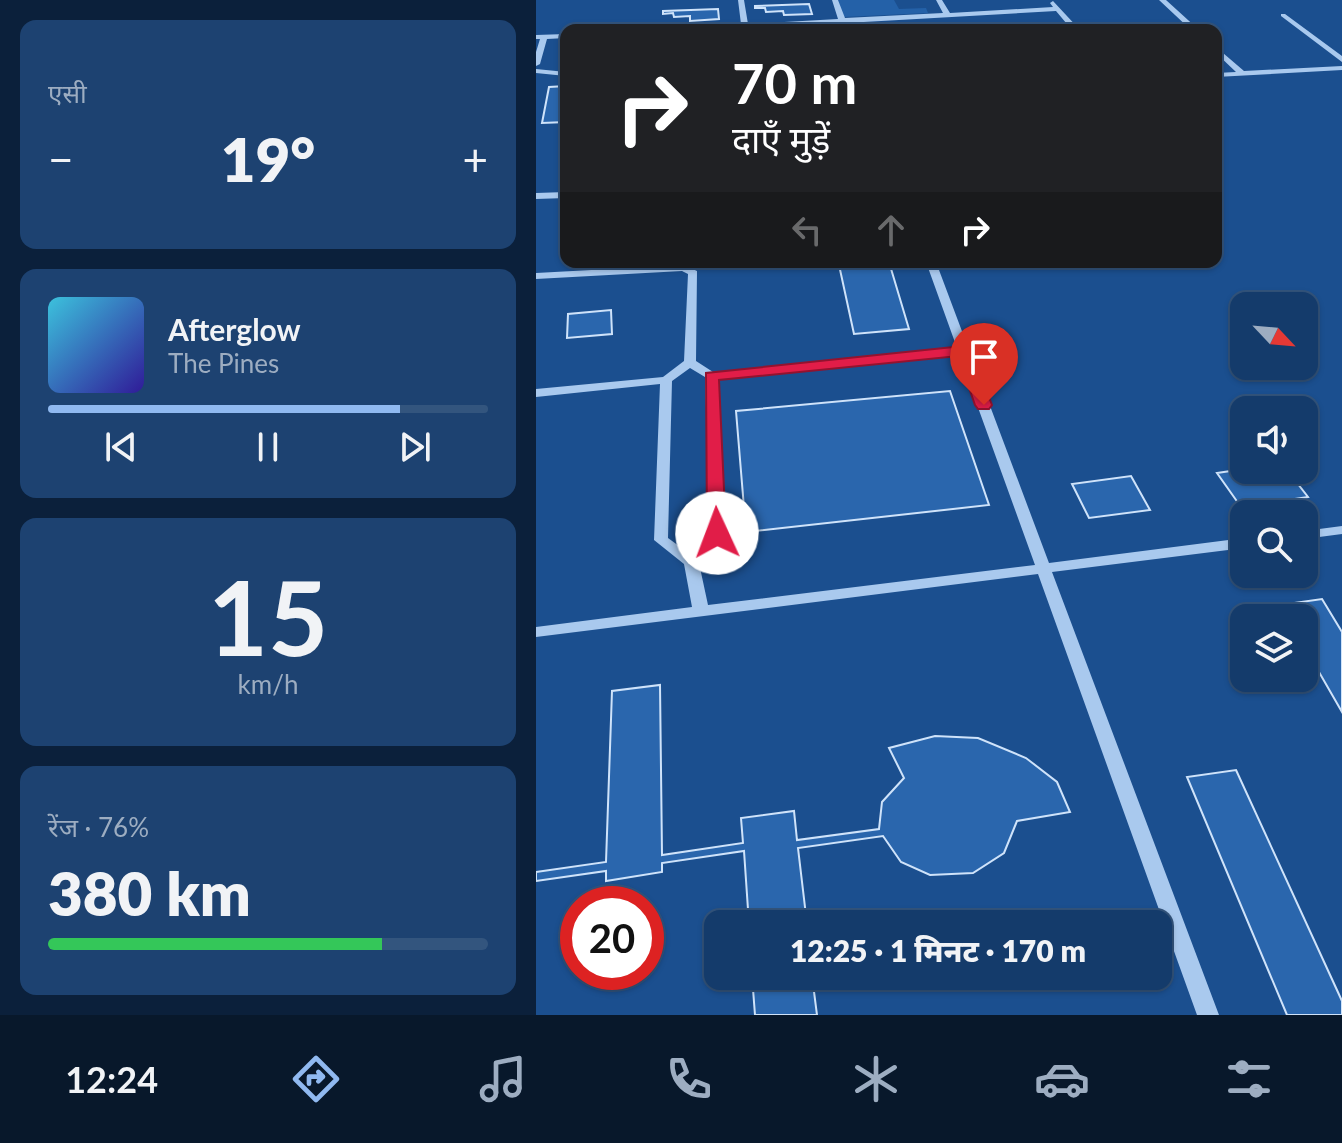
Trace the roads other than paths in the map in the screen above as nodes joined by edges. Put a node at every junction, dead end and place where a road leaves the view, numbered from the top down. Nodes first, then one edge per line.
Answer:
1 (741, 0) edge
2 (835, 0) edge
3 (939, 0) edge
4 (1051, 0) edge
5 (1162, 0) edge
6 (1058, 9) junction
7 (948, 15) junction
8 (1283, 15) dead end
9 (842, 21) junction
10 (745, 24) edge
11 (811, 24) edge
12 (843, 24) edge
13 (1071, 24) edge
14 (1188, 24) edge
15 (560, 36) edge
16 (540, 37) edge
17 (1222, 55) edge
18 (1342, 60) edge
19 (536, 64) edge
20 (1342, 68) edge
21 (536, 71) edge
22 (560, 73) edge
23 (1242, 73) junction
24 (1222, 75) edge
25 (560, 195) edge
26 (536, 196) edge
27 (656, 268) edge
28 (675, 268) edge
29 (933, 268) edge
30 (536, 276) edge
31 (963, 351) junction
32 (690, 362) junction
33 (711, 376) junction
34 (666, 380) junction
35 (536, 393) edge
36 (1342, 530) edge
37 (1318, 533) edge
38 (1230, 545) edge
39 (691, 562) junction
40 (1044, 569) junction
41 (701, 611) junction
42 (536, 632) edge
43 (1208, 1015) edge

1 - 10 lane
2 - 9 lane
3 - 7 lane
4 - 6 lane
5 - 14 lane
6 - 7 lane
6 - 13 lane
7 - 9 lane
8 - 18 lane
9 - 11 lane
9 - 12 lane
15 - 16 lane
16 - 19 lane
17 - 23 lane
20 - 23 lane
21 - 22 lane
23 - 24 lane
25 - 26 lane
27 - 30 lane
28 - 32 lane
29 - 31 lane
31 - 33 lane
31 - 40 lane
32 - 33 lane
32 - 34 lane
33 - 39 lane
34 - 35 lane
34 - 39 lane
36 - 37 lane
38 - 40 lane
39 - 41 lane
40 - 41 lane
40 - 43 lane
41 - 42 lane

